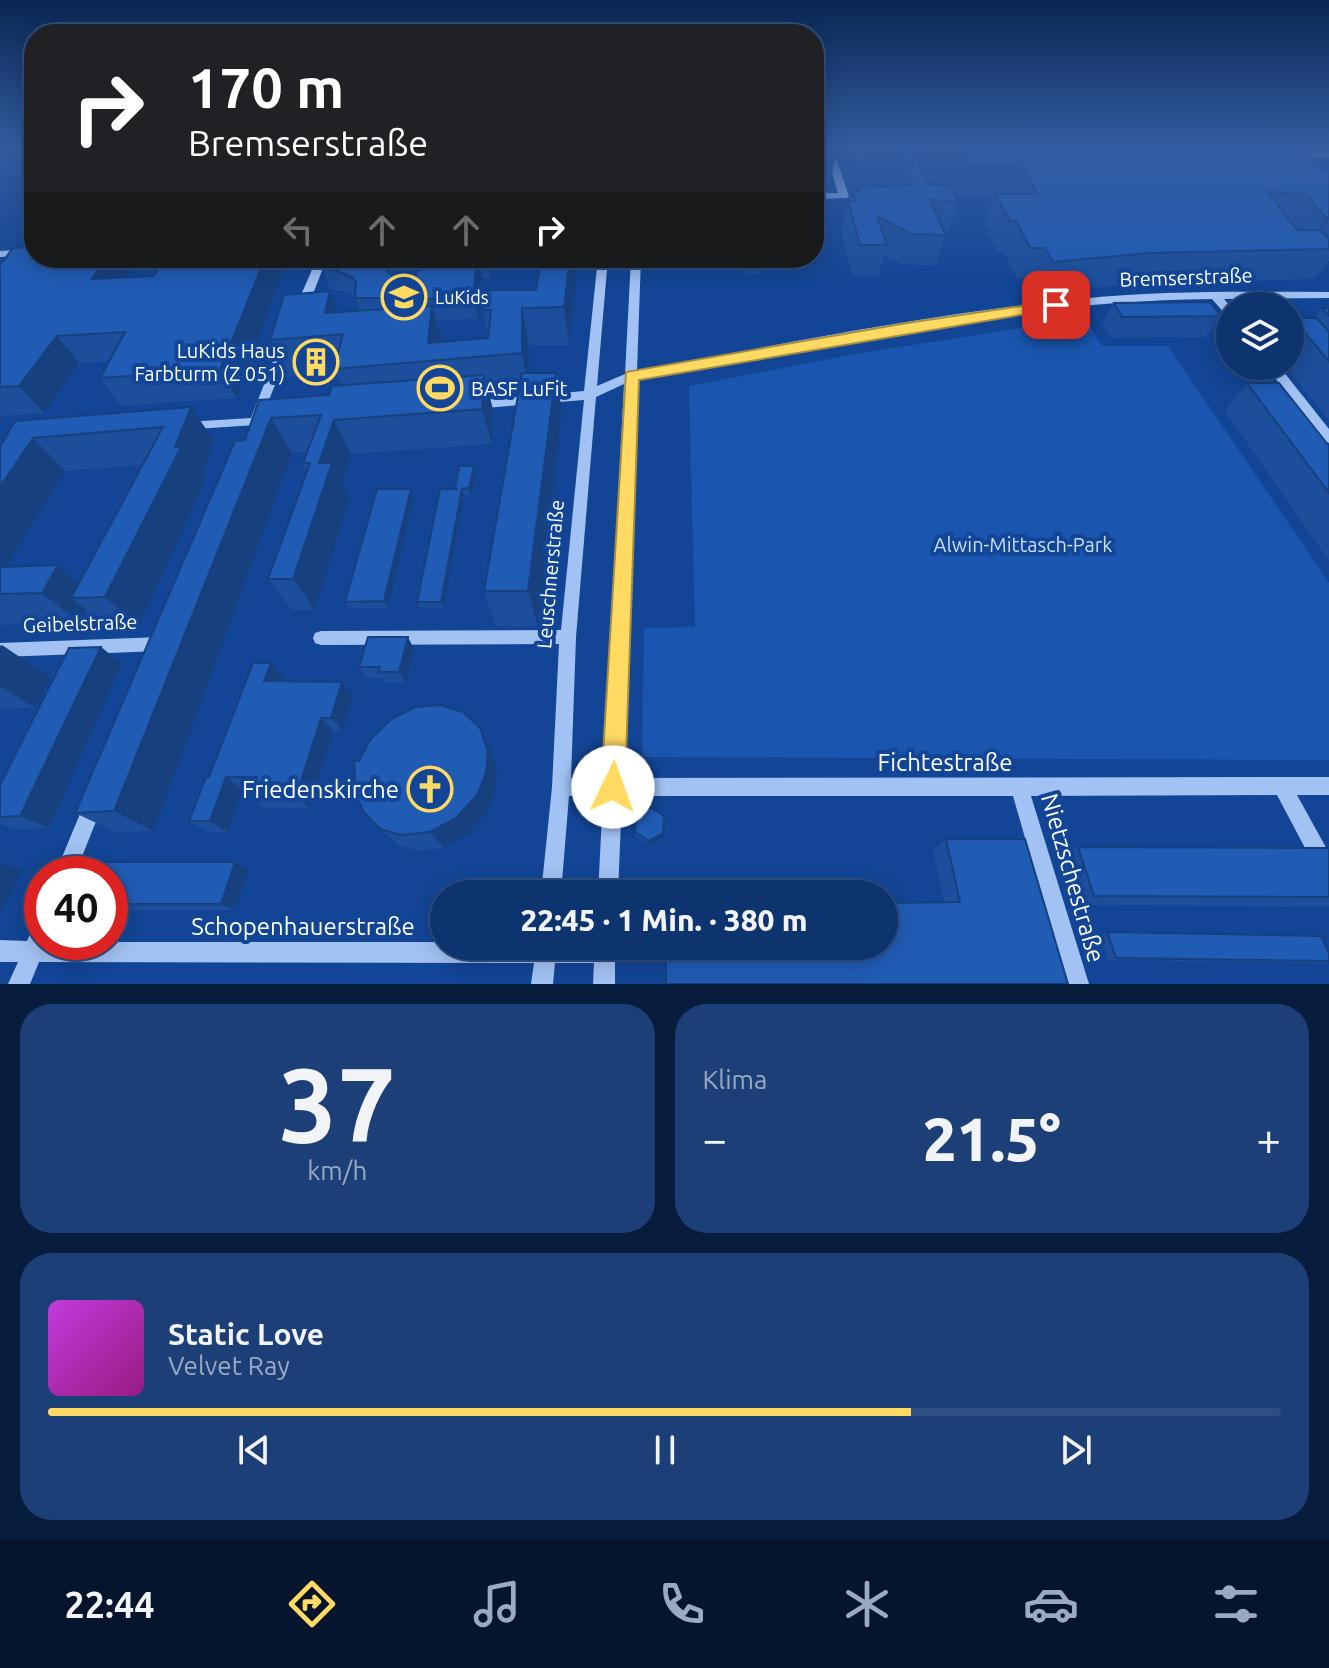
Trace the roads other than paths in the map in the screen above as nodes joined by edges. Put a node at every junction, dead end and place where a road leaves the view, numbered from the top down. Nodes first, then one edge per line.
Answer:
1 (843, 193) edge
2 (824, 196) edge
3 (24, 253) edge
4 (0, 254) edge
5 (318, 268) edge
6 (602, 268) edge
7 (636, 268) edge
8 (1215, 295) joint
9 (1329, 295) edge
10 (632, 376) junction
11 (1283, 380) edge
12 (589, 395) junction
13 (452, 406) edge
14 (284, 420) edge
15 (251, 428) junction
16 (165, 429) edge
17 (1329, 438) edge
18 (568, 637) junction
19 (321, 638) dead end
20 (161, 644) edge
21 (0, 650) edge
22 (1019, 786) junction
23 (1282, 786) junction
24 (1329, 786) edge
25 (561, 787) junction
26 (613, 787) junction
27 (101, 788) edge
28 (73, 856) edge
29 (1329, 873) edge
30 (552, 880) edge
31 (609, 880) edge
32 (430, 950) edge
33 (0, 951) edge
34 (24, 951) edge
35 (128, 951) edge
36 (29, 960) edge
37 (544, 960) edge
38 (605, 960) edge
39 (19, 984) edge
40 (542, 984) edge
41 (604, 984) edge
42 (1078, 984) edge

1 - 2 street
3 - 4 street
5 - 15 street
6 - 12 street, Leuschnerstraße
7 - 10 street
8 - 9 street, Bremserstraße
8 - 10 street, Bremserstraße
10 - 12 street, Bremserstraße
10 - 26 street
11 - 17 street
12 - 13 street, Bremserstraße
12 - 18 street, Leuschnerstraße
14 - 15 street
15 - 16 street
18 - 19 street
18 - 25 street, Leuschnerstraße
20 - 21 street, Geibelstraße
22 - 23 street, Fichtestraße
22 - 26 street, Fichtestraße
22 - 42 street, Nietzschestraße
23 - 24 street, Fichtestraße
23 - 29 street
25 - 26 street, Fichtestraße
25 - 30 street, Leuschnerstraße
26 - 31 street
27 - 28 street
32 - 35 street, Schopenhauerstraße
33 - 34 street, Schopenhauerstraße
36 - 39 street
37 - 40 street
38 - 41 street

